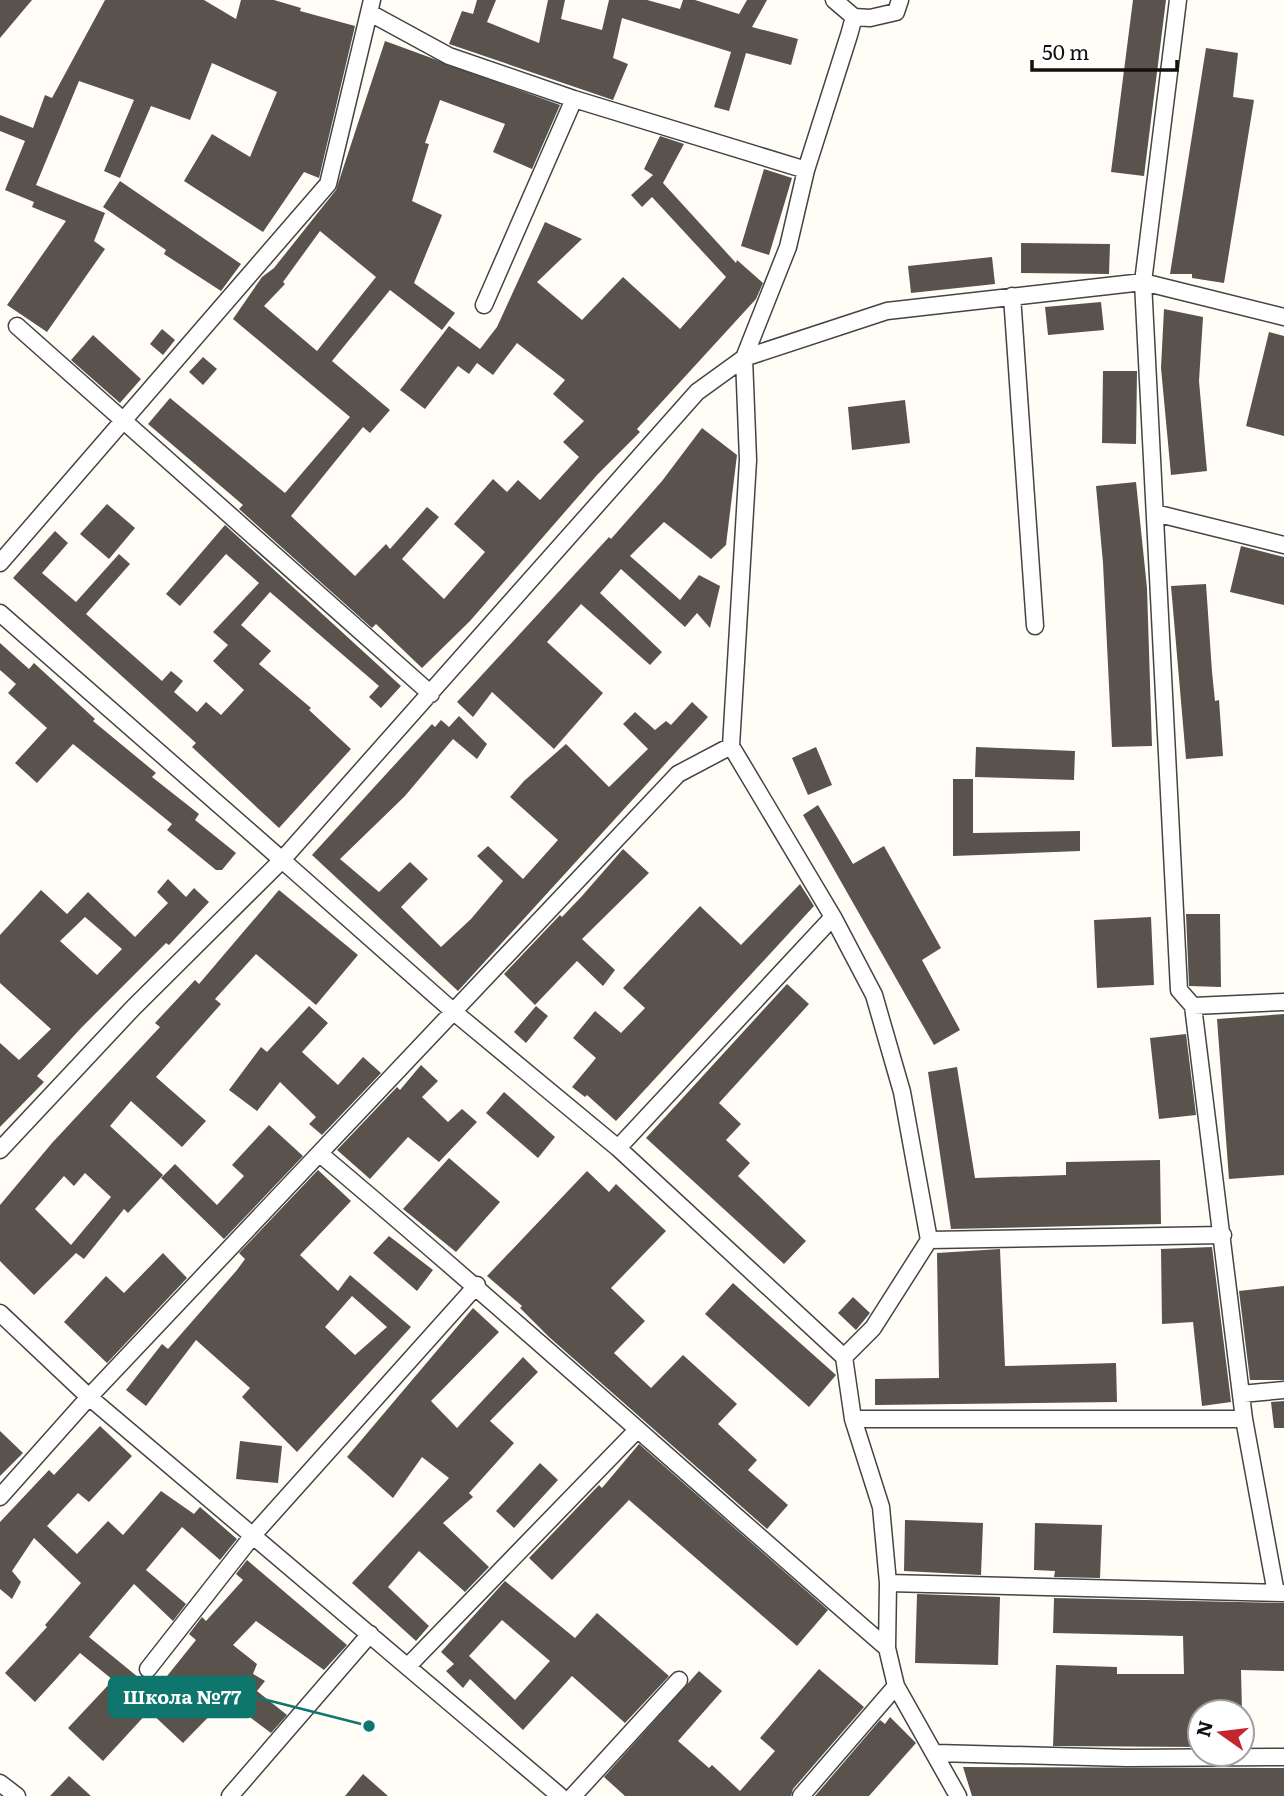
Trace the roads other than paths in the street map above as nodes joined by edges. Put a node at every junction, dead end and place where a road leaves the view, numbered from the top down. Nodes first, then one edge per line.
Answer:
1 (834, 0) edge
2 (900, 0) edge
3 (1178, 0) edge
4 (371, 7) edge
5 (854, 18) junction
6 (574, 99) junction
7 (806, 170) junction
8 (1143, 282) junction
9 (1012, 296) junction
10 (484, 305) dead end
11 (1284, 317) edge
12 (17, 326) dead end
13 (744, 358) junction
14 (125, 421) junction
15 (1155, 513) junction
16 (1284, 545) edge
17 (0, 563) edge
18 (0, 613) edge
19 (1035, 626) dead end
20 (431, 694) junction
21 (731, 746) junction
22 (282, 860) junction
23 (833, 917) junction
24 (1284, 1002) edge
25 (1193, 1006) junction
26 (454, 1012) junction
27 (618, 1148) junction
28 (0, 1150) edge
29 (320, 1154) junction
30 (1223, 1235) junction
31 (929, 1240) junction
32 (477, 1285) junction
33 (0, 1313) edge
34 (844, 1357) junction
35 (1284, 1390) edge
36 (1241, 1394) junction
37 (89, 1397) junction
38 (853, 1419) junction
39 (1244, 1419) junction
40 (637, 1430) junction
41 (0, 1497) edge
42 (254, 1534) junction
43 (888, 1583) junction
44 (1280, 1593) edge
45 (370, 1634) junction
46 (887, 1648) junction
47 (408, 1666) junction
48 (148, 1669) dead end
49 (678, 1680) dead end
50 (896, 1686) junction
51 (936, 1753) junction
52 (1284, 1757) edge
53 (0, 1783) edge
54 (17, 1796) edge
55 (230, 1796) edge
56 (560, 1796) edge
57 (573, 1796) edge
58 (801, 1796) edge
59 (958, 1796) edge

1 - 5 street
2 - 5 street
3 - 8 street
4 - 6 street
4 - 14 street
5 - 7 street
6 - 7 street
6 - 10 street
7 - 13 street
8 - 9 street
8 - 11 street
8 - 15 street
9 - 13 street
9 - 19 street
12 - 14 street
13 - 20 street
13 - 21 street
14 - 17 street
14 - 20 street
15 - 16 street
15 - 25 street
18 - 22 street
20 - 22 street
21 - 23 street
21 - 26 street
22 - 26 street
22 - 28 street
23 - 27 street
23 - 31 street
24 - 25 street
25 - 30 street
26 - 27 street
26 - 29 street
27 - 34 street
29 - 32 street
29 - 37 street
30 - 31 street
30 - 36 street
31 - 34 street
32 - 40 street
32 - 42 street
33 - 37 street
34 - 38 street
35 - 36 street
36 - 39 street
37 - 41 street
37 - 42 street
38 - 39 street
38 - 43 street
39 - 44 street
40 - 46 street
40 - 47 street
42 - 45 street
42 - 48 street
43 - 44 street
43 - 46 street
45 - 47 street
45 - 55 street
46 - 50 street
47 - 56 street
49 - 57 street
50 - 51 street
50 - 58 street
51 - 52 street
51 - 59 street
53 - 54 street

